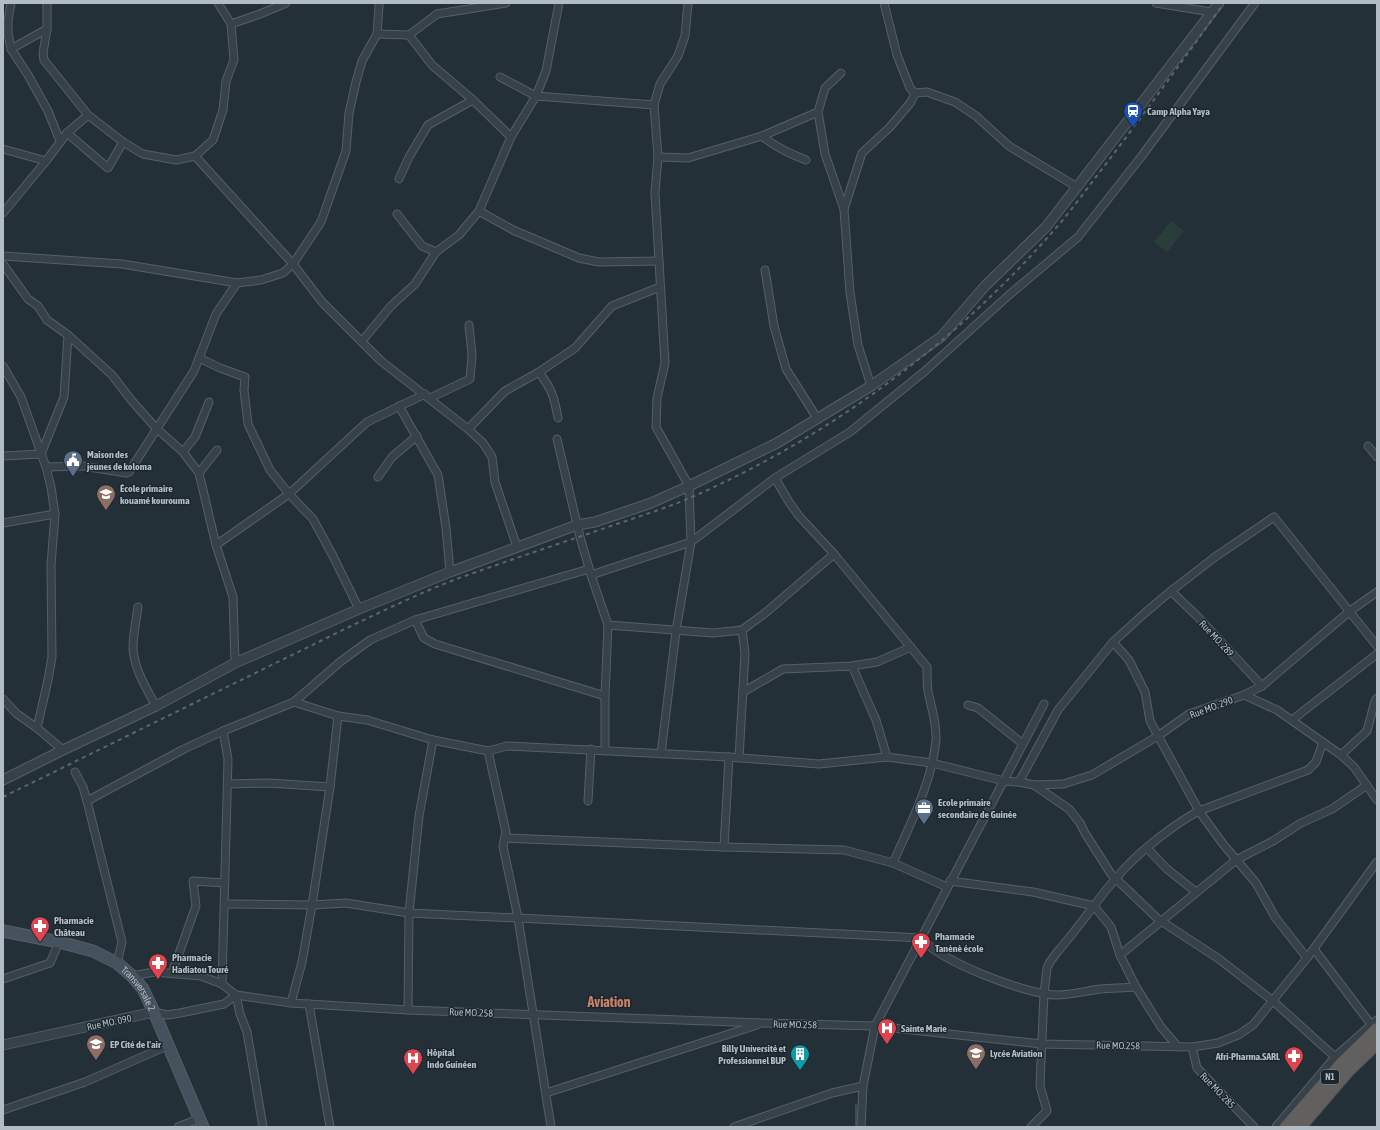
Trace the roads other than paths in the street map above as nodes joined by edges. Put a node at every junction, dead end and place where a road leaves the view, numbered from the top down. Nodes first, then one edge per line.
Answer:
1 (10, 3) edge
2 (47, 3) edge
3 (218, 3) edge
4 (286, 3) edge
5 (379, 3) edge
6 (506, 3) edge
7 (559, 3) edge
8 (688, 3) edge
9 (884, 3) edge
10 (1156, 3) edge
11 (1219, 3) edge
12 (1255, 3) edge
13 (482, 5) edge
14 (1212, 12) junction
15 (231, 24) junction
16 (47, 29) junction
17 (377, 34) junction
18 (409, 35) junction
19 (6, 41) edge
20 (11, 49) junction
21 (841, 73) dead end
22 (500, 77) dead end
23 (915, 93) junction
24 (536, 96) junction
25 (473, 100) junction
26 (654, 105) junction
27 (818, 112) junction
28 (88, 115) junction
29 (67, 133) junction
30 (762, 136) junction
31 (510, 137) junction
32 (60, 141) junction
33 (123, 142) junction
34 (3, 149) edge
35 (195, 156) junction
36 (658, 157) junction
37 (806, 160) dead end
38 (46, 161) junction
39 (399, 179) dead end
40 (1077, 187) junction
41 (844, 209) junction
42 (479, 211) junction
43 (3, 213) edge
44 (396, 214) dead end
45 (436, 252) junction
46 (3, 256) edge
47 (659, 261) junction
48 (3, 264) edge
49 (293, 264) junction
50 (765, 270) dead end
51 (237, 283) junction
52 (660, 287) junction
53 (469, 324) dead end
54 (68, 335) junction
55 (362, 341) junction
56 (199, 358) junction
57 (3, 366) edge
58 (539, 372) junction
59 (871, 386) junction
60 (427, 396) junction
61 (209, 402) dead end
62 (399, 406) junction
63 (558, 418) dead end
64 (817, 418) junction
65 (156, 428) junction
66 (468, 429) junction
67 (417, 436) junction
68 (557, 439) dead end
69 (1368, 446) dead end
70 (217, 450) dead end
71 (183, 452) junction
72 (41, 454) junction
73 (3, 456) edge
74 (1377, 457) edge
75 (46, 468) junction
76 (199, 473) junction
77 (378, 477) dead end
78 (775, 478) junction
79 (689, 486) junction
80 (289, 494) junction
81 (55, 514) junction
82 (3, 523) edge
83 (577, 524) junction
84 (691, 542) junction
85 (216, 545) junction
86 (517, 547) junction
87 (834, 554) junction
88 (450, 572) junction
89 (590, 572) junction
90 (1171, 591) junction
91 (1377, 592) edge
92 (138, 608) dead end
93 (359, 609) junction
94 (1350, 611) junction
95 (415, 620) junction
96 (608, 625) junction
97 (742, 630) junction
98 (676, 631) junction
99 (1113, 642) junction
100 (1377, 646) edge
101 (910, 647) junction
102 (1377, 654) edge
103 (235, 663) junction
104 (852, 666) junction
105 (1262, 686) junction
106 (743, 692) junction
107 (1244, 694) junction
108 (605, 696) junction
109 (1377, 698) edge
110 (3, 699) edge
111 (294, 702) junction
112 (1044, 704) dead end
113 (968, 705) dead end
114 (156, 706) junction
115 (338, 716) junction
116 (1292, 720) junction
117 (37, 728) junction
118 (223, 731) junction
119 (1158, 736) junction
120 (433, 740) junction
121 (1324, 742) junction
122 (1023, 744) junction
123 (591, 749) junction
124 (63, 750) junction
125 (605, 750) junction
126 (488, 751) junction
127 (661, 754) junction
128 (1341, 755) junction
129 (729, 757) junction
130 (887, 757) junction
131 (739, 758) junction
132 (932, 763) junction
133 (75, 772) dead end
134 (3, 780) edge
135 (1004, 781) junction
136 (1019, 782) junction
137 (228, 784) junction
138 (1034, 785) junction
139 (1367, 785) junction
140 (330, 788) junction
141 (1377, 800) edge
142 (87, 801) junction
143 (588, 801) dead end
144 (1199, 811) junction
145 (505, 838) junction
146 (724, 847) junction
147 (1147, 848) junction
148 (1236, 860) junction
149 (1377, 862) edge
150 (893, 864) junction
151 (1116, 879) junction
152 (225, 883) junction
153 (948, 884) junction
154 (1196, 892) junction
155 (225, 904) junction
156 (312, 905) junction
157 (1094, 906) junction
158 (408, 913) junction
159 (518, 918) junction
160 (1161, 921) junction
161 (3, 931) edge
162 (921, 938) junction
163 (59, 942) junction
164 (1314, 949) junction
165 (1120, 955) junction
166 (1307, 958) junction
167 (117, 963) junction
168 (172, 973) junction
169 (132, 976) junction
170 (3, 979) edge
171 (222, 984) junction
172 (1136, 987) junction
173 (1044, 994) junction
174 (236, 995) junction
175 (1273, 1001) junction
176 (291, 1003) junction
177 (309, 1004) junction
178 (408, 1010) junction
179 (154, 1012) junction
180 (533, 1014) junction
181 (763, 1023) junction
182 (874, 1026) junction
183 (1375, 1026) edge
184 (1377, 1043) edge
185 (1042, 1044) junction
186 (3, 1045) edge
187 (169, 1045) junction
188 (1178, 1047) junction
189 (1192, 1047) junction
190 (1335, 1057) junction
191 (863, 1086) junction
192 (546, 1093) junction
193 (3, 1110) edge
194 (200, 1123) edge
195 (178, 1127) edge
196 (262, 1127) edge
197 (330, 1127) edge
198 (551, 1127) edge
199 (734, 1127) edge
200 (861, 1127) edge
201 (1031, 1127) edge
202 (1254, 1127) edge
203 (1276, 1127) edge
204 (1286, 1127) edge
205 (1300, 1127) edge

1 - 19 street
2 - 16 street
3 - 15 street
4 - 15 street
5 - 17 street
6 - 13 street
7 - 24 street
8 - 26 street
9 - 23 street
10 - 14 street
11 - 14 street
12 - 78 street
13 - 18 street
14 - 40 street
15 - 35 street
16 - 20 street
16 - 28 street
17 - 18 street
17 - 49 street
18 - 25 street
19 - 20 street
20 - 32 street
21 - 27 street
22 - 24 street
23 - 40 street
23 - 41 street
24 - 26 street
24 - 31 street
25 - 31 street
25 - 39 street
26 - 36 street
27 - 30 street
27 - 41 street
28 - 29 street
28 - 33 street
29 - 32 street
29 - 33 street
30 - 36 street
30 - 37 street
31 - 42 street
32 - 38 street
33 - 35 street
34 - 38 street
35 - 49 street
36 - 47 street
38 - 43 street
40 - 59 street
41 - 59 street
42 - 45 street
42 - 47 street
44 - 45 street
45 - 55 street
46 - 51 street
47 - 52 street
48 - 54 street
49 - 51 street
49 - 55 street
50 - 64 street
51 - 56 street
52 - 58 street
52 - 79 street
53 - 60 street
54 - 65 street
54 - 72 street
55 - 60 street
56 - 65 street
56 - 80 street
57 - 72 street
58 - 63 street
58 - 66 street
59 - 64 street
60 - 62 street
60 - 66 street
61 - 71 street
62 - 67 street
62 - 80 street
64 - 79 street
65 - 71 street
65 - 75 street
66 - 86 street
67 - 77 street
67 - 88 street
68 - 83 street
69 - 74 street
70 - 76 street
71 - 76 street
72 - 73 street
72 - 75 street
75 - 81 street
76 - 85 street
78 - 84 street
78 - 87 street
79 - 83 street
79 - 84 street
80 - 85 street
80 - 93 street
81 - 82 street
81 - 117 street
83 - 86 street
83 - 89 street
84 - 89 street
84 - 98 street
85 - 103 street
86 - 88 street
87 - 97 street
87 - 101 street
88 - 93 street
89 - 95 street
89 - 96 street
90 - 94 street
90 - 99 street
90 - 105 street, Rue MO. 289
91 - 94 street, Rue MO. 290
92 - 114 street
93 - 103 street
94 - 100 street
94 - 105 street, Rue MO. 290
95 - 108 street
95 - 111 street
96 - 98 street
96 - 108 street
97 - 98 street
97 - 106 street
98 - 127 street
99 - 119 street
99 - 136 street
101 - 104 street
101 - 132 street
102 - 116 street
103 - 114 street
104 - 106 street
104 - 130 street
105 - 107 street, Rue MO. 290
106 - 131 street
107 - 116 street
107 - 119 street, Rue MO. 290
108 - 125 street
109 - 128 street
110 - 117 street
111 - 115 street
111 - 118 street
112 - 122 street
113 - 122 street
114 - 124 street
115 - 120 street
115 - 140 street
116 - 121 street
117 - 124 street
118 - 137 street
118 - 142 street
119 - 138 street, Rue MO. 290
119 - 144 street
120 - 126 street
120 - 158 street
121 - 128 street
121 - 144 street
122 - 135 street
123 - 125 street, Rue MO. 290
123 - 126 street, Rue MO. 290
123 - 143 street
124 - 134 street
125 - 127 street, Rue MO. 290
126 - 145 street
127 - 129 street, Rue MO. 290
128 - 139 street
129 - 131 street, Rue MO. 290
129 - 146 street
130 - 131 street, Rue MO. 290
130 - 132 street, Rue MO. 290
132 - 135 street, Rue MO. 290
132 - 150 street
133 - 142 street
135 - 136 street, Rue MO. 290
135 - 153 street
136 - 138 street, Rue MO. 290
137 - 140 street
137 - 152 street
138 - 151 street
139 - 141 street
139 - 148 street
140 - 156 street
142 - 167 street
144 - 147 street
144 - 148 street
145 - 146 street
145 - 159 street
146 - 150 street
147 - 151 street
147 - 154 street
148 - 154 street
148 - 166 street
149 - 164 street, Rue MO.258
150 - 153 street
151 - 157 street
151 - 160 street
152 - 155 street
152 - 168 street
153 - 157 street
153 - 162 street
154 - 160 street
155 - 156 street
155 - 171 street
156 - 158 street
156 - 176 street
157 - 165 street
157 - 173 street
158 - 159 street
158 - 178 street
159 - 162 street
159 - 180 street
160 - 165 street
160 - 175 street
161 - 163 main road, Transversale 2
162 - 173 street
162 - 182 street
163 - 167 main road, Transversale 2
163 - 170 street
164 - 166 street, Rue MO.258
164 - 183 street
165 - 172 street
166 - 175 street, Rue MO.258
167 - 169 main road, Transversale 2
168 - 169 street, Rue MO.258
168 - 171 street, Rue MO.258
169 - 179 main road, Transversale 2
171 - 174 street, Rue MO.258
172 - 173 street
172 - 188 street
173 - 185 street
174 - 176 street, Rue MO.258
174 - 179 street, Rue MO. 090
174 - 196 street
175 - 189 street, Rue MO.258
175 - 190 street
176 - 177 street, Rue MO.258
177 - 178 street, Rue MO.258
177 - 197 street
178 - 180 street, Rue MO.258
179 - 186 street, Rue MO. 090
179 - 187 main road, Transversale 2
180 - 181 street, Rue MO.258
180 - 192 street
181 - 182 street, Rue MO.258
181 - 192 street
182 - 185 street, Rue MO.258
182 - 191 street
183 - 190 street
183 - 204 highway, N1
184 - 205 highway, N1
185 - 188 street, Rue MO.258
185 - 201 street
187 - 193 street
187 - 194 main road, Transversale 2
188 - 189 street, Rue MO.258
189 - 202 street, Rue MO. 285
190 - 203 street
191 - 199 street
191 - 200 street
192 - 198 street
194 - 195 street

